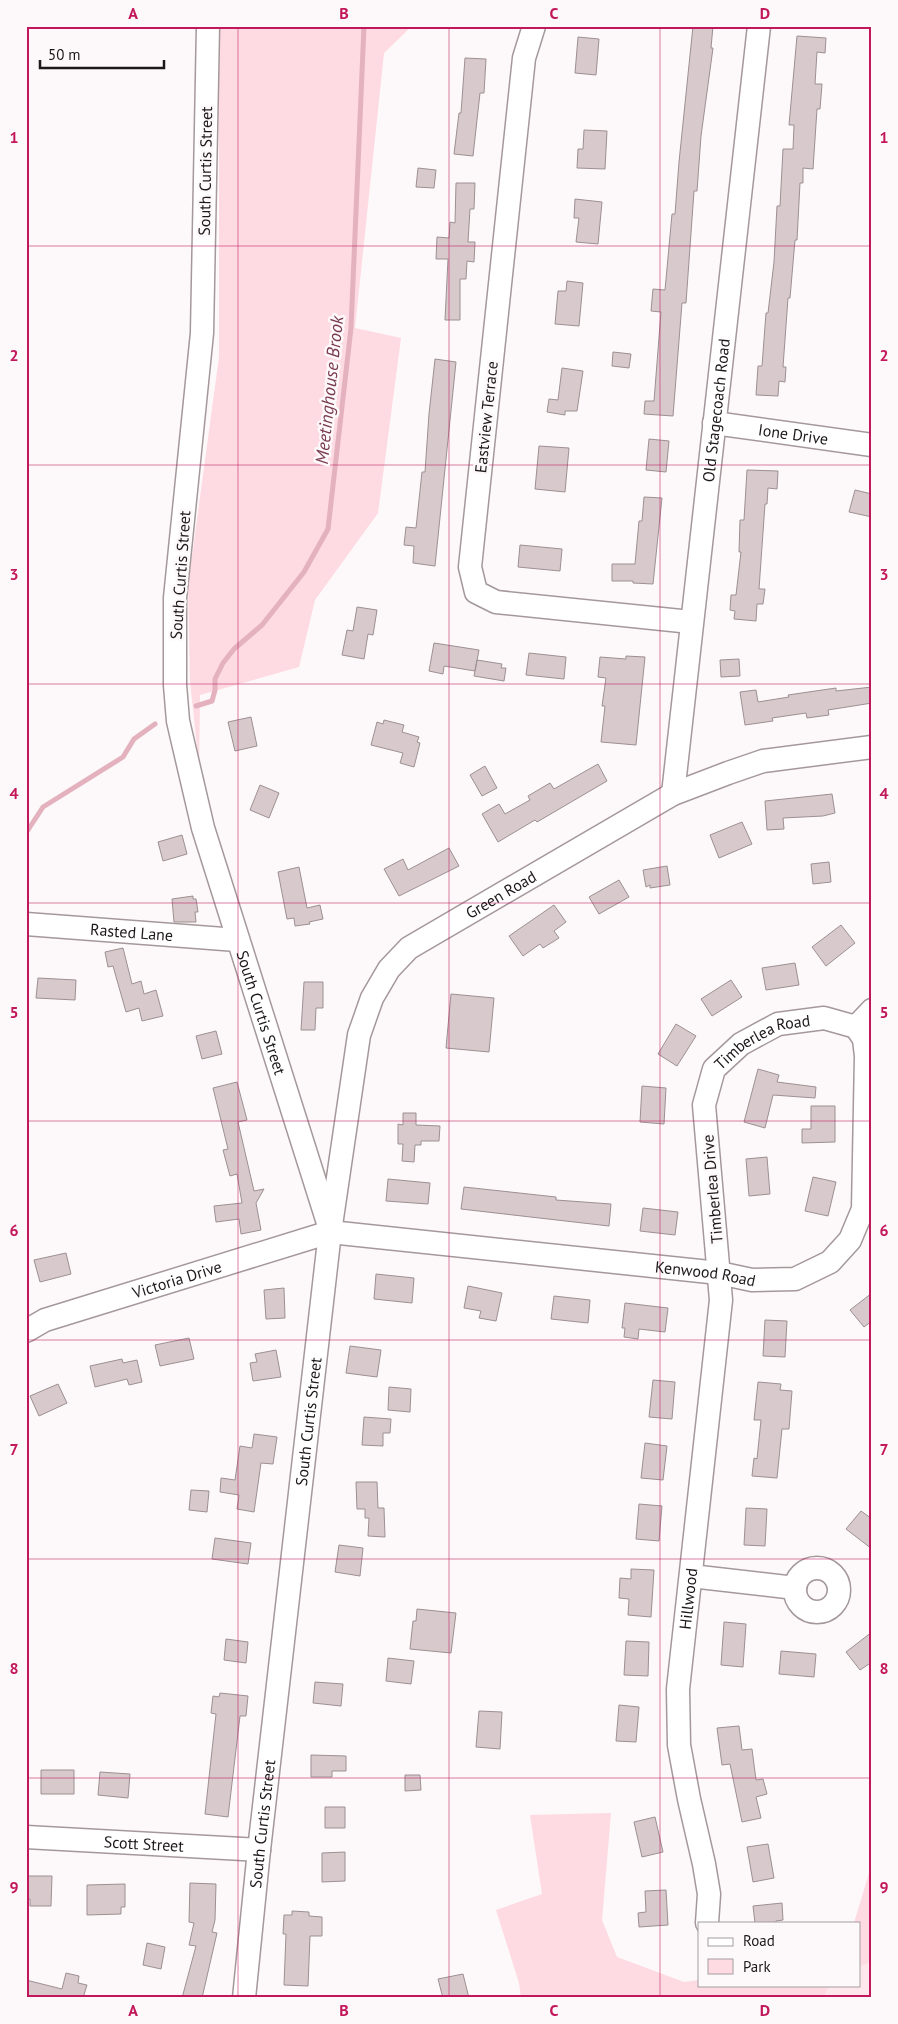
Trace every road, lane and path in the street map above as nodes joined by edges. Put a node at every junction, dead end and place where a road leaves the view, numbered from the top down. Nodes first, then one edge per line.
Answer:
1 (208, 26) edge
2 (534, 26) edge
3 (759, 26) edge
4 (714, 423) junction
5 (872, 445) edge
6 (691, 622) junction
7 (872, 747) edge
8 (673, 794) junction
9 (26, 924) edge
10 (237, 940) junction
11 (872, 1010) edge
12 (856, 1027) junction
13 (704, 1105) joint
14 (330, 1232) junction
15 (719, 1273) junction
16 (26, 1331) edge
17 (691, 1576) junction
18 (795, 1588) dead end
19 (26, 1837) edge
20 (259, 1850) junction
21 (707, 1922) edge
22 (244, 1998) edge

1 - 10 street, South Curtis Street
2 - 6 street, Eastview Terrace
3 - 4 street, Old Stagecoach Road
4 - 5 street, Ione Drive
4 - 6 street, Old Stagecoach Road
6 - 8 street, Old Stagecoach Road
7 - 8 street, Green Road
8 - 14 street, Green Road
9 - 10 street, Rasted Lane
10 - 14 street, South Curtis Street
11 - 12 street
12 - 13 street, Timberlea Road
12 - 15 street, Kenwood Road
13 - 15 street, Timberlea Drive
14 - 15 street, Kenwood Road
14 - 16 street, Victoria Drive
14 - 20 street, South Curtis Street
15 - 17 street, Hillwood
17 - 18 street
17 - 21 street, Hillwood
19 - 20 street, Scott Street
20 - 22 street, South Curtis Street

